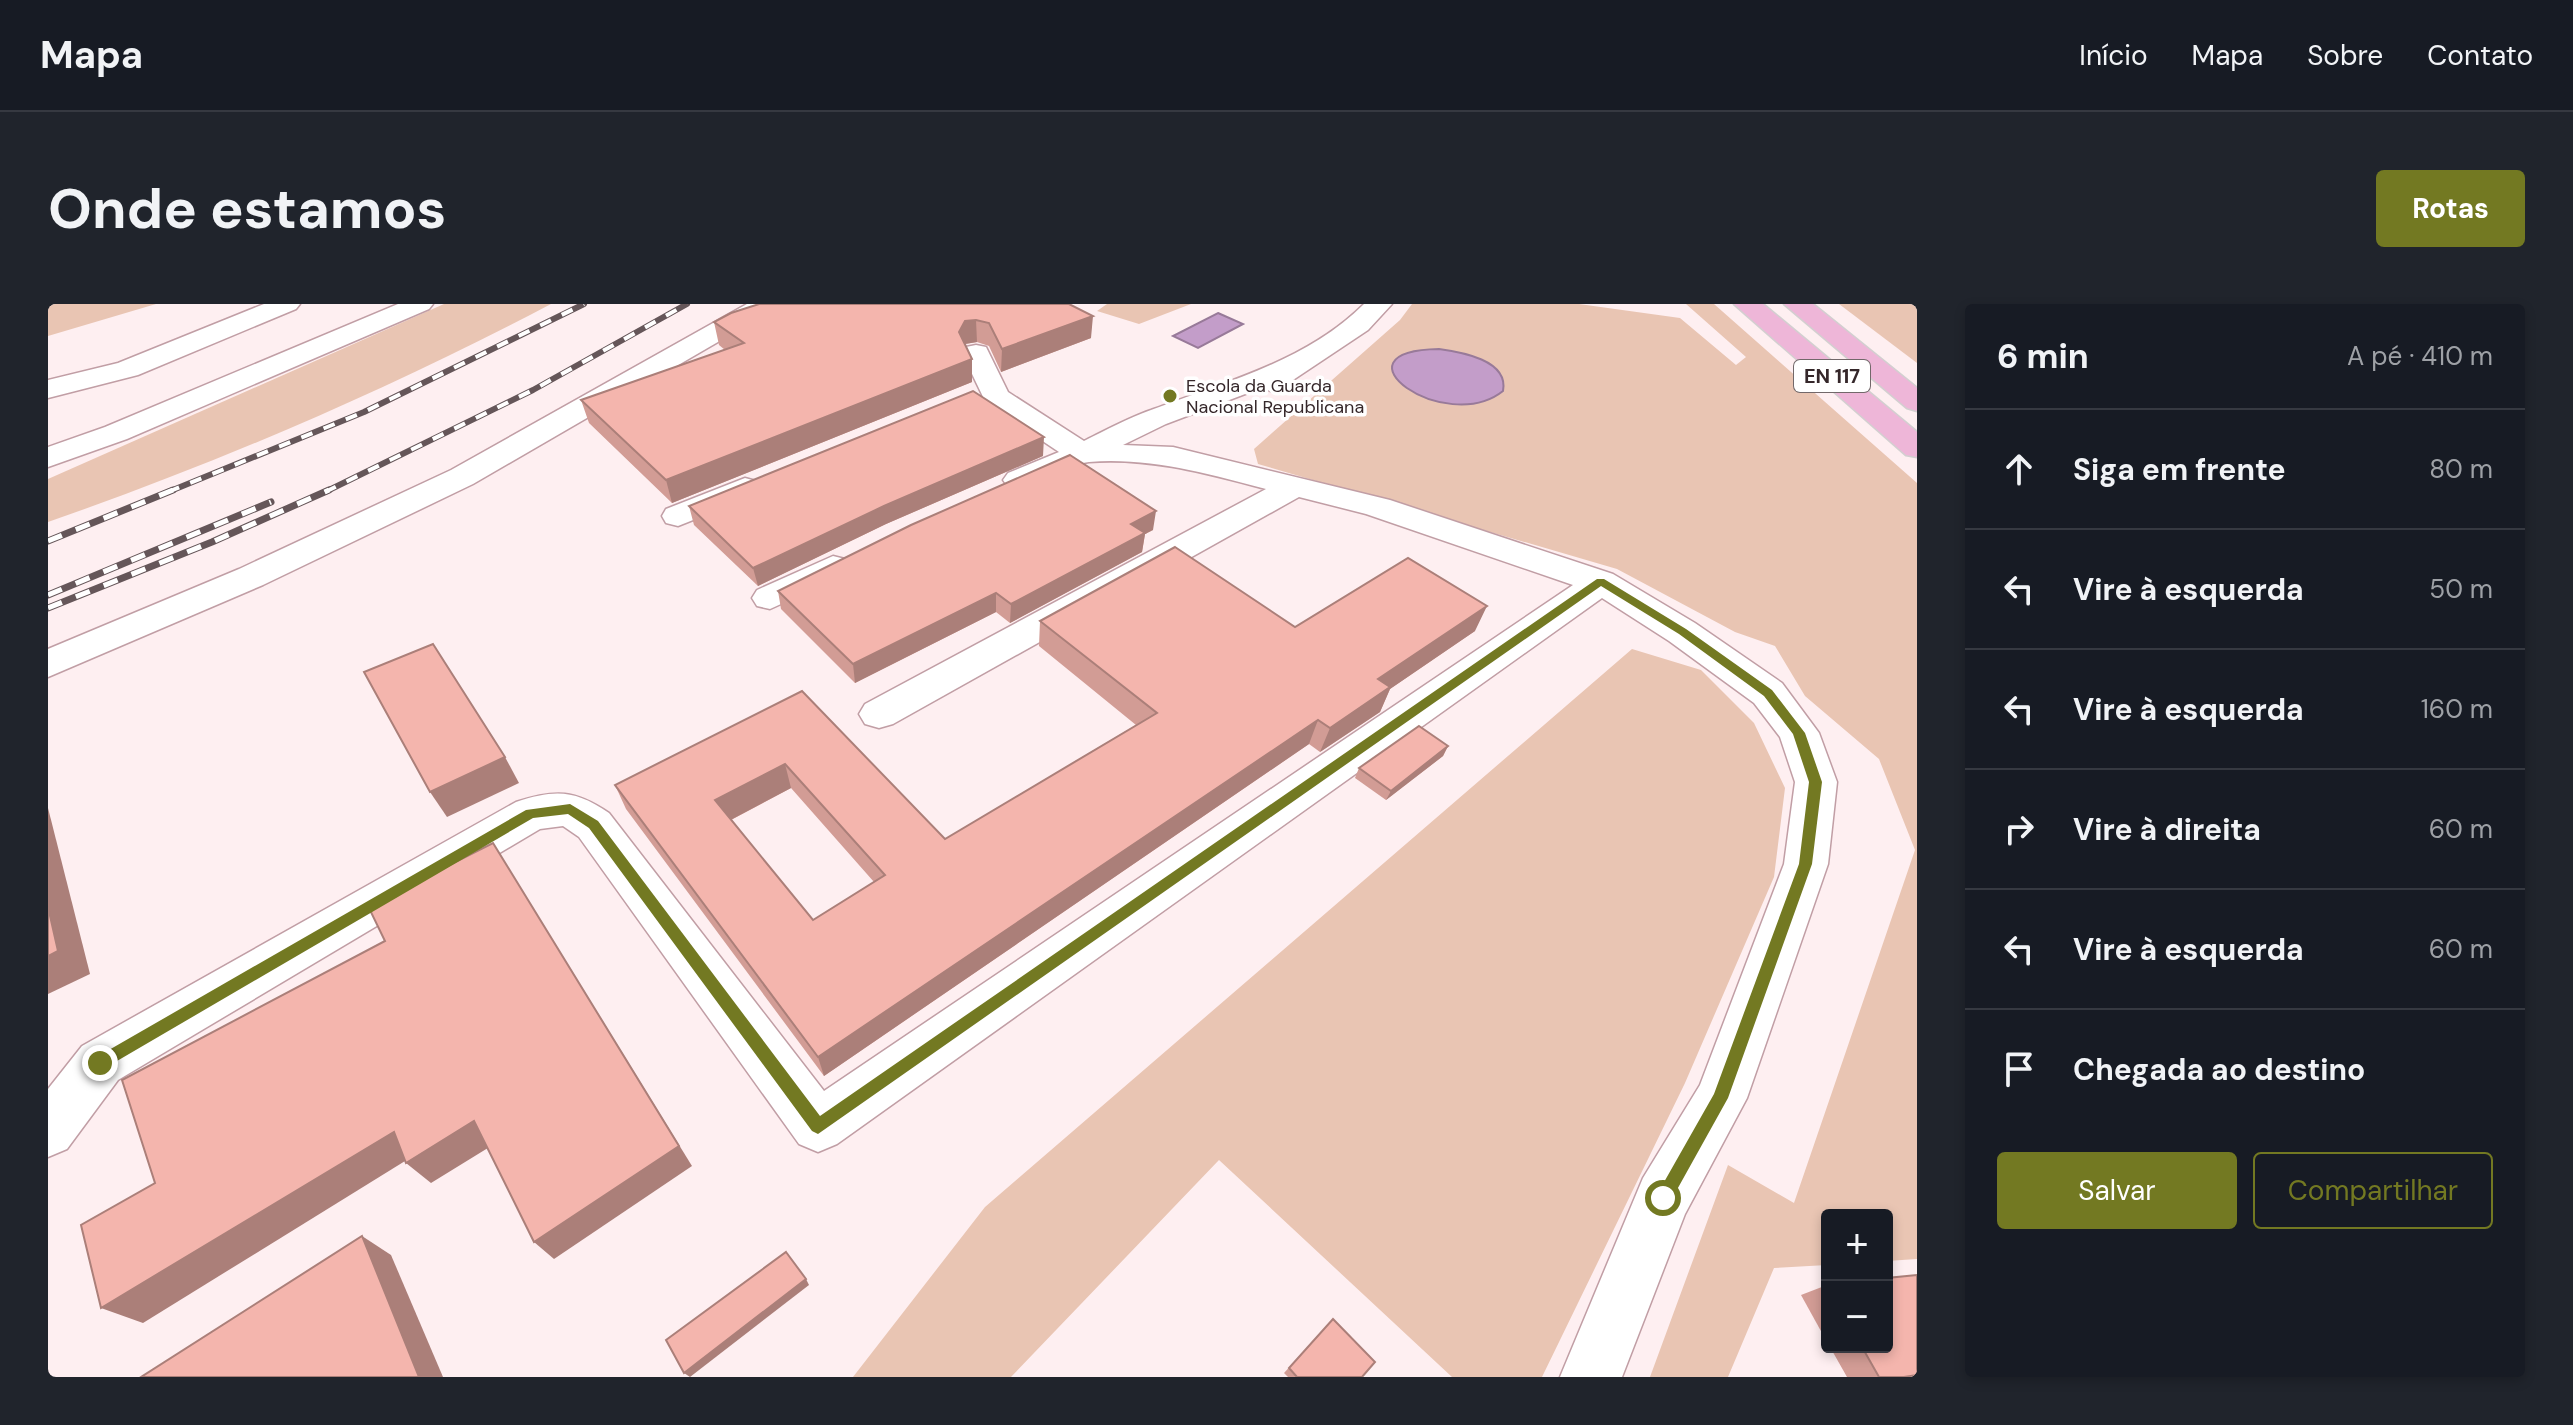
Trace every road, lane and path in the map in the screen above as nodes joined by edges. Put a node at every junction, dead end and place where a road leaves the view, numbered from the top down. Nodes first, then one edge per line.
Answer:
1 (287, 304) edge
2 (420, 304) edge
3 (766, 304) edge
4 (1379, 304) edge
5 (1747, 304) edge
6 (1797, 304) edge
7 (976, 353) dead end
8 (1295, 365) junction
9 (48, 389) edge
10 (1917, 402) edge
11 (1193, 441) junction
12 (1917, 448) edge
13 (1082, 453) junction
14 (48, 458) edge
15 (778, 475) edge
16 (1293, 487) junction
17 (983, 496) edge
18 (678, 516) dead end
19 (870, 548) edge
20 (1601, 582) junction
21 (770, 598) dead end
22 (48, 664) edge
23 (879, 714) dead end
24 (48, 1131) edge
25 (1591, 1377) edge

1 - 9 street
2 - 14 street
3 - 22 street
4 - 8 street
5 - 12 main road, EN 117
6 - 10 main road, EN 117
7 - 13 street
8 - 11 street
8 - 13 street
11 - 13 street
11 - 16 street
13 - 17 street
15 - 18 street
16 - 20 street
16 - 23 street
19 - 21 street
20 - 24 street
20 - 25 street

